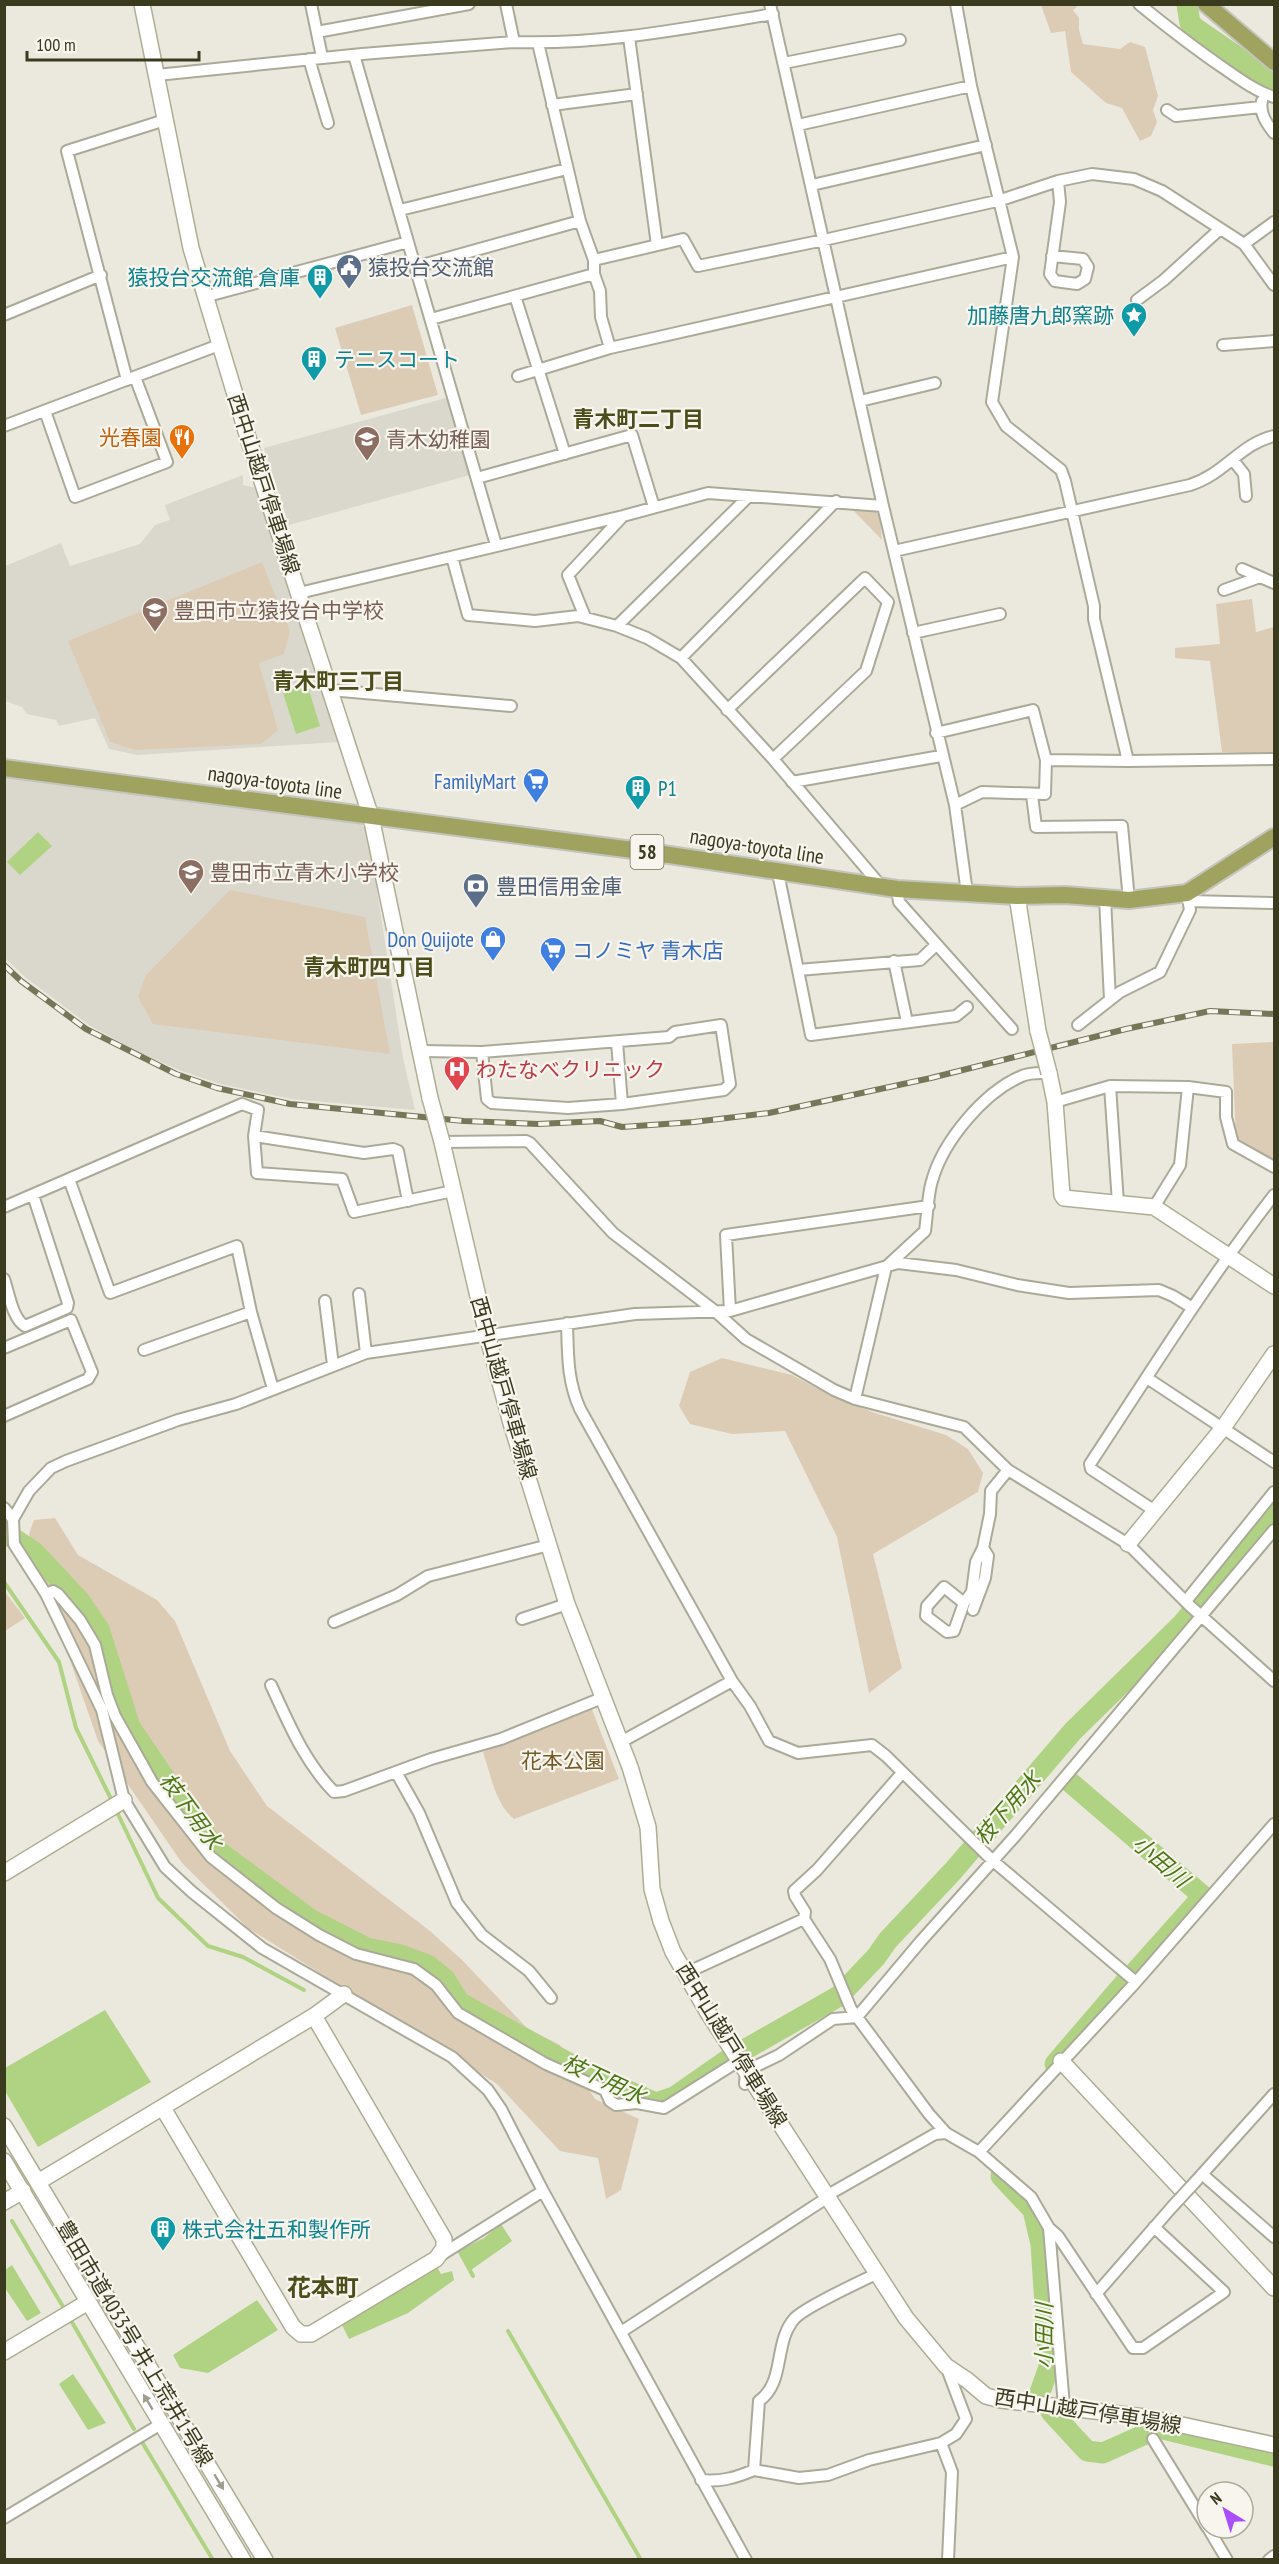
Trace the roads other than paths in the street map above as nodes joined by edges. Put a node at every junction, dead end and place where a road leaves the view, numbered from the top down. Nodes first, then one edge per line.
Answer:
1 (142, 4) edge
2 (311, 4) edge
3 (469, 4) edge
4 (506, 4) edge
5 (956, 4) edge
6 (1139, 4) edge
7 (1208, 5) edge
8 (772, 9) edge
9 (317, 32) junction
10 (629, 37) junction
11 (900, 40) dead end
12 (514, 42) junction
13 (538, 43) junction
14 (354, 55) junction
15 (322, 57) junction
16 (309, 59) junction
17 (1275, 62) edge
18 (784, 63) junction
19 (157, 75) junction
20 (971, 86) junction
21 (637, 94) junction
22 (1270, 96) edge
23 (552, 105) junction
24 (1261, 107) junction
25 (1167, 110) dead end
26 (165, 120) junction
27 (328, 123) dead end
28 (798, 125) junction
29 (1275, 133) edge
30 (986, 144) junction
31 (567, 169) junction
32 (1059, 181) junction
33 (812, 185) junction
34 (1001, 200) junction
35 (400, 210) junction
36 (580, 221) junction
37 (1275, 222) edge
38 (1220, 229) junction
39 (824, 240) junction
40 (408, 242) junction
41 (1244, 244) junction
42 (657, 245) junction
43 (1052, 256) dead end
44 (1013, 257) junction
45 (594, 260) junction
46 (415, 267) junction
47 (594, 274) junction
48 (101, 275) junction
49 (1275, 285) edge
50 (515, 296) junction
51 (837, 296) junction
52 (204, 297) junction
53 (1137, 300) dead end
54 (4, 315) edge
55 (431, 319) junction
56 (1275, 341) edge
57 (219, 345) junction
58 (1223, 345) dead end
59 (610, 348) junction
60 (539, 370) junction
61 (518, 376) dead end
62 (131, 378) junction
63 (935, 383) dead end
64 (860, 401) junction
65 (45, 411) junction
66 (4, 426) edge
67 (1275, 436) edge
68 (565, 454) junction
69 (1233, 460) junction
70 (477, 478) junction
71 (749, 496) junction
72 (1246, 496) dead end
73 (836, 501) junction
74 (883, 506) junction
75 (654, 507) junction
76 (1072, 512) junction
77 (624, 516) junction
78 (496, 545) junction
79 (894, 551) junction
80 (452, 556) junction
81 (1242, 569) dead end
82 (1260, 577) junction
83 (1275, 583) edge
84 (1224, 590) dead end
85 (299, 593) junction
86 (905, 601) junction
87 (888, 602) junction
88 (1000, 615) dead end
89 (585, 617) junction
90 (617, 626) junction
91 (913, 633) junction
92 (681, 658) junction
93 (330, 690) junction
94 (512, 706) dead end
95 (727, 710) junction
96 (936, 733) junction
97 (941, 756) junction
98 (773, 759) junction
99 (1275, 759) edge
100 (1046, 760) junction
101 (1128, 761) junction
102 (4, 768) edge
103 (792, 782) junction
104 (1032, 795) junction
105 (955, 805) junction
106 (371, 817) junction
107 (1275, 837) edge
108 (778, 873) junction
109 (881, 886) junction
110 (897, 890) junction
111 (967, 893) junction
112 (1017, 896) junction
113 (1187, 897) junction
114 (1105, 898) junction
115 (1129, 900) junction
116 (1275, 903) edge
117 (936, 945) junction
118 (894, 961) junction
119 (798, 970) junction
120 (1110, 1000) junction
121 (967, 1007) dead end
122 (907, 1022) junction
123 (1078, 1025) dead end
124 (1012, 1029) dead end
125 (616, 1041) junction
126 (421, 1051) junction
127 (482, 1052) junction
128 (1049, 1073) junction
129 (1110, 1086) junction
130 (1188, 1088) junction
131 (1055, 1102) junction
132 (622, 1104) junction
133 (254, 1136) junction
134 (442, 1142) junction
135 (1275, 1167) edge
136 (69, 1179) junction
137 (453, 1191) junction
138 (33, 1195) junction
139 (1275, 1195) edge
140 (408, 1201) junction
141 (1118, 1203) junction
142 (5, 1206) edge
143 (929, 1206) junction
144 (1154, 1207) junction
145 (1227, 1255) junction
146 (886, 1267) junction
147 (4, 1279) edge
148 (1275, 1286) edge
149 (359, 1294) dead end
150 (325, 1300) dead end
151 (1191, 1307) junction
152 (9, 1310) edge
153 (715, 1311) junction
154 (730, 1311) junction
155 (250, 1312) junction
156 (567, 1323) junction
157 (487, 1335) junction
158 (4, 1348) edge
159 (144, 1350) dead end
160 (366, 1353) junction
161 (1275, 1354) edge
162 (333, 1365) junction
163 (1147, 1378) junction
164 (273, 1389) junction
165 (855, 1399) junction
166 (4, 1416) edge
167 (1223, 1428) junction
168 (1275, 1461) edge
169 (1008, 1470) junction
170 (1275, 1492) edge
171 (4, 1508) edge
172 (1155, 1511) junction
173 (13, 1519) junction
174 (1275, 1530) edge
175 (9, 1543) edge
176 (1128, 1544) junction
177 (549, 1545) junction
178 (46, 1594) junction
179 (1186, 1601) junction
180 (567, 1604) junction
181 (968, 1606) dead end
182 (1199, 1615) junction
183 (522, 1619) dead end
184 (334, 1622) dead end
185 (732, 1681) junction
186 (1275, 1682) edge
187 (271, 1685) dead end
188 (602, 1698) junction
189 (619, 1743) junction
190 (396, 1772) junction
191 (902, 1773) junction
192 (124, 1800) junction
193 (1275, 1824) edge
194 (992, 1860) junction
195 (4, 1873) edge
196 (804, 1919) junction
197 (686, 1973) junction
198 (1136, 1982) junction
199 (344, 1994) junction
200 (551, 1998) dead end
201 (314, 2016) junction
202 (857, 2017) junction
203 (1061, 2061) junction
204 (741, 2066) junction
205 (1275, 2094) edge
206 (163, 2108) junction
207 (4, 2126) edge
208 (946, 2133) junction
209 (979, 2152) junction
210 (4, 2161) edge
211 (1199, 2177) junction
212 (38, 2182) junction
213 (23, 2191) junction
214 (543, 2191) junction
215 (826, 2196) junction
216 (4, 2202) edge
217 (1154, 2227) junction
218 (1049, 2228) junction
219 (1275, 2237) edge
220 (439, 2256) junction
221 (876, 2274) junction
222 (1275, 2288) edge
223 (1096, 2294) junction
224 (88, 2302) junction
225 (621, 2332) junction
226 (4, 2352) edge
227 (946, 2366) junction
228 (1064, 2406) junction
229 (161, 2424) junction
230 (1153, 2439) dead end
231 (941, 2444) junction
232 (1275, 2445) edge
233 (754, 2470) junction
234 (701, 2480) junction
235 (1195, 2507) edge
236 (4, 2518) edge
237 (1215, 2540) edge
238 (1275, 2556) edge
239 (243, 2559) edge
240 (265, 2559) edge
241 (746, 2559) edge
242 (948, 2559) edge
243 (1227, 2559) edge
244 (1269, 2559) edge

1 - 19 main road, 西中山越戸停車場線
2 - 9 street
3 - 9 street
4 - 12 street
5 - 20 street
6 - 22 street
7 - 17 main road
8 - 10 street
8 - 18 street
9 - 15 street
10 - 13 street
10 - 21 street
11 - 18 street
12 - 13 street
12 - 14 street
13 - 23 street
14 - 15 street
14 - 35 street
15 - 16 street
16 - 19 street
16 - 27 street
18 - 28 street
19 - 26 main road, 西中山越戸停車場線
20 - 28 street
20 - 30 street
21 - 23 street
21 - 42 street
22 - 24 street
23 - 31 street
24 - 25 street
24 - 29 street
26 - 48 street
26 - 52 main road, 西中山越戸停車場線
28 - 33 street
30 - 33 street
30 - 34 street
31 - 35 street
31 - 36 street
32 - 34 street
32 - 38 street
32 - 43 street
33 - 39 street
34 - 39 street
34 - 44 street
35 - 40 street
36 - 45 street
36 - 46 street
37 - 41 street
38 - 41 street
38 - 53 street
39 - 42 street
39 - 51 street
40 - 46 street
40 - 52 street
41 - 49 street
42 - 45 street
44 - 51 street
44 - 76 street
45 - 47 street
46 - 55 street
47 - 50 street
47 - 59 street
48 - 54 street
48 - 62 street
50 - 55 street
50 - 60 street
51 - 59 street
51 - 64 street
52 - 57 main road, 西中山越戸停車場線
55 - 70 street
56 - 58 street
57 - 62 street
57 - 85 main road, 西中山越戸停車場線
59 - 60 street
60 - 61 street
60 - 68 street
62 - 65 street
62 - 65 street
63 - 64 street
64 - 74 street
65 - 66 street
67 - 69 street
68 - 70 street
68 - 75 street
69 - 72 street
69 - 76 street
70 - 78 street
71 - 73 street
71 - 75 street
71 - 90 street
73 - 74 street
73 - 92 street
74 - 79 street
75 - 77 street
76 - 79 street
76 - 101 street
77 - 78 street
77 - 89 street
78 - 80 street
79 - 86 street
80 - 85 street
80 - 89 street
81 - 82 street
82 - 83 street
82 - 84 street
85 - 93 main road, 西中山越戸停車場線
86 - 87 street
86 - 91 street
87 - 95 street
87 - 98 street
88 - 91 street
89 - 90 street
90 - 92 street
91 - 96 street
92 - 95 street
93 - 94 street
93 - 106 main road, 西中山越戸停車場線
95 - 98 street
96 - 97 street
96 - 100 street
97 - 103 street
97 - 105 street
98 - 103 street
99 - 101 street
100 - 101 street
100 - 104 street
102 - 106 main road, nagoya-toyota line / 58
103 - 109 street
104 - 105 street
104 - 115 street
105 - 111 street
106 - 108 main road, nagoya-toyota line / 58
106 - 126 main road, 西中山越戸停車場線
107 - 113 main road, nagoya-toyota line / 58
108 - 109 main road, nagoya-toyota line / 58
108 - 119 street
109 - 110 main road, nagoya-toyota line / 58
110 - 111 main road, nagoya-toyota line / 58
110 - 117 street
111 - 112 main road, nagoya-toyota line / 58
112 - 114 main road, nagoya-toyota line / 58
112 - 128 main road, bridge
113 - 115 main road, nagoya-toyota line / 58
113 - 116 street
113 - 120 street
114 - 115 main road, nagoya-toyota line / 58
114 - 120 street
117 - 118 street
117 - 124 street
118 - 119 street
118 - 122 street
119 - 122 street
120 - 123 street
121 - 122 street
125 - 127 street
125 - 132 street
125 - 132 street
126 - 127 street
126 - 134 main road, 西中山越戸停車場線, bridge
127 - 132 street
128 - 131 main road
128 - 143 street
129 - 130 street
129 - 131 street
129 - 141 street
130 - 135 street
130 - 144 street
131 - 141 main road
133 - 136 street
133 - 140 street
133 - 140 street
134 - 137 main road, 西中山越戸停車場線
134 - 153 street
136 - 138 street
136 - 155 street
137 - 140 street
137 - 157 main road, 西中山越戸停車場線
138 - 142 street
138 - 152 street
139 - 145 street
141 - 144 main road
143 - 146 street
143 - 154 street
144 - 145 main road
145 - 148 main road
145 - 151 street
146 - 151 street
146 - 154 street
146 - 165 street
147 - 152 street
149 - 160 street
150 - 162 street
151 - 163 street
153 - 154 street
153 - 156 street
153 - 165 street
155 - 159 street
155 - 164 street
156 - 157 street
156 - 185 street
157 - 160 street
157 - 177 main road, 西中山越戸停車場線
158 - 166 street
160 - 162 street
161 - 167 main road
162 - 164 street
163 - 167 street
163 - 172 street
164 - 173 street
165 - 169 street
167 - 168 street
167 - 172 main road
169 - 176 street
169 - 181 street
170 - 179 street
171 - 173 street
172 - 176 main road
173 - 175 street
174 - 182 street
175 - 178 street
176 - 179 street
177 - 180 main road, 西中山越戸停車場線
177 - 184 street
178 - 192 street
178 - 204 street
179 - 182 street
180 - 183 street
180 - 188 main road, 西中山越戸停車場線
182 - 186 street
182 - 194 street
185 - 189 street
185 - 191 street
187 - 190 street
188 - 189 main road, 西中山越戸停車場線
188 - 190 street
189 - 197 main road, 西中山越戸停車場線
190 - 200 street
191 - 194 street
191 - 196 street
192 - 195 main road
192 - 199 street
193 - 198 street
194 - 198 street
194 - 202 street
196 - 197 street
196 - 202 street
197 - 204 main road, 西中山越戸停車場線
198 - 203 street
199 - 201 main road
199 - 214 street
201 - 206 main road
201 - 220 main road
202 - 204 street
202 - 208 street
203 - 209 street
203 - 222 main road
204 - 215 main road, 西中山越戸停車場線
205 - 211 street
206 - 212 main road
206 - 220 main road
207 - 212 main road, 豊田市道4033号 井上荒井1号線
208 - 209 street
208 - 215 street
209 - 218 street
210 - 213 main road, 豊田市道4033号 井上荒井1号線
211 - 217 street, bridge
211 - 219 street
212 -> 240 main road, 豊田市道4033号 井上荒井1号線
213 - 216 main road
213 - 224 main road, 豊田市道4033号 井上荒井1号線
214 - 220 street
214 - 225 street
215 - 221 main road, 西中山越戸停車場線
215 - 225 street
217 - 223 street
217 - 223 street
218 - 223 street
218 - 228 street
221 - 227 main road, 西中山越戸停車場線
221 - 233 street
224 - 226 main road
229 -> 224 main road, 豊田市道4033号 井上荒井1号線
225 - 234 street
227 - 228 main road, 西中山越戸停車場線
227 - 231 street
228 - 232 main road, 西中山越戸停車場線
229 - 236 street
229 - 239 main road, 豊田市道4033号 井上荒井1号線
230 - 235 street
231 - 233 street
231 - 242 street
233 - 234 street
234 - 241 street
237 - 243 street
238 - 244 street

